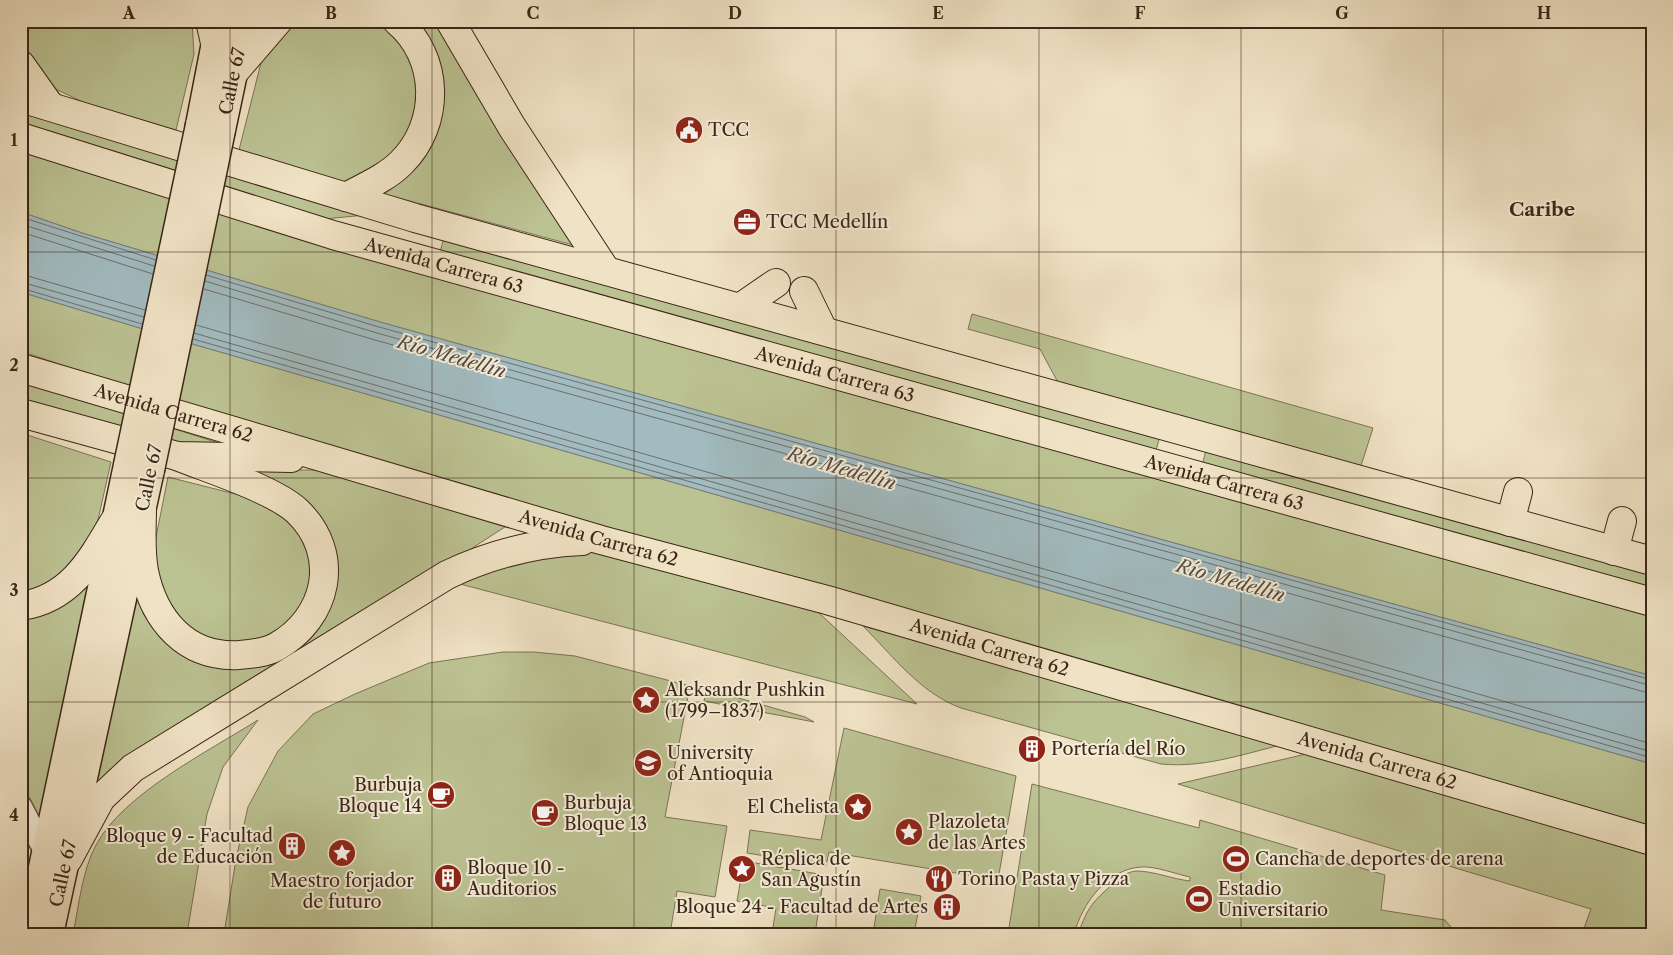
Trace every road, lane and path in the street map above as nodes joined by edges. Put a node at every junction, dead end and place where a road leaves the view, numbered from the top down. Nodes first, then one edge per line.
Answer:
1 (245, 21) edge
2 (278, 21) edge
3 (397, 21) edge
4 (450, 21) edge
5 (214, 29) edge
6 (21, 65) edge
7 (235, 71) junction
8 (21, 98) edge
9 (50, 106) junction
10 (210, 128) junction
11 (21, 137) edge
12 (346, 197) junction
13 (415, 218) junction
14 (333, 235) junction
15 (605, 269) junction
16 (776, 283) dead end
17 (804, 291) dead end
18 (741, 307) junction
19 (823, 330) junction
20 (21, 368) edge
21 (21, 413) edge
22 (177, 456) junction
23 (325, 459) junction
24 (139, 467) junction
25 (1518, 492) dead end
26 (142, 507) junction
27 (116, 520) junction
28 (1622, 521) dead end
29 (1510, 522) junction
30 (601, 540) junction
31 (1614, 551) junction
32 (1652, 561) edge
33 (1652, 602) edge
34 (21, 606) edge
35 (21, 806) edge
36 (1652, 841) edge
37 (56, 856) junction
38 (28, 934) edge
39 (50, 934) edge

1 - 7 main road, Calle 67
2 - 7 highway
3 - 12 highway
4 - 15 highway
5 - 10 main road, Calle 67
6 - 9 highway
7 - 10 main road, Calle 67
8 - 9 highway
9 - 12 highway
10 - 24 main road, Calle 67, bridge
11 - 14 highway, Avenida Carrera 63
12 - 13 highway
13 - 14 highway
13 - 15 highway
14 - 33 highway, Avenida Carrera 63
15 - 18 highway
16 - 18 highway
17 - 19 highway
18 - 19 highway
19 - 29 highway
20 - 23 highway, Avenida Carrera 62
21 - 22 highway, Avenida Carrera 62
22 - 23 highway, Avenida Carrera 62
22 - 26 highway
23 - 30 highway, Avenida Carrera 62
24 - 26 main road, Calle 67
24 - 27 main road, Calle 67
25 - 29 highway
26 - 37 main road, Calle 67
27 - 34 highway
27 - 37 main road, Calle 67
28 - 31 highway
29 - 31 highway
30 - 36 highway, Avenida Carrera 62
30 - 37 highway
31 - 32 highway
35 - 37 street
37 - 38 main road, Calle 67
37 - 39 main road, Calle 67

